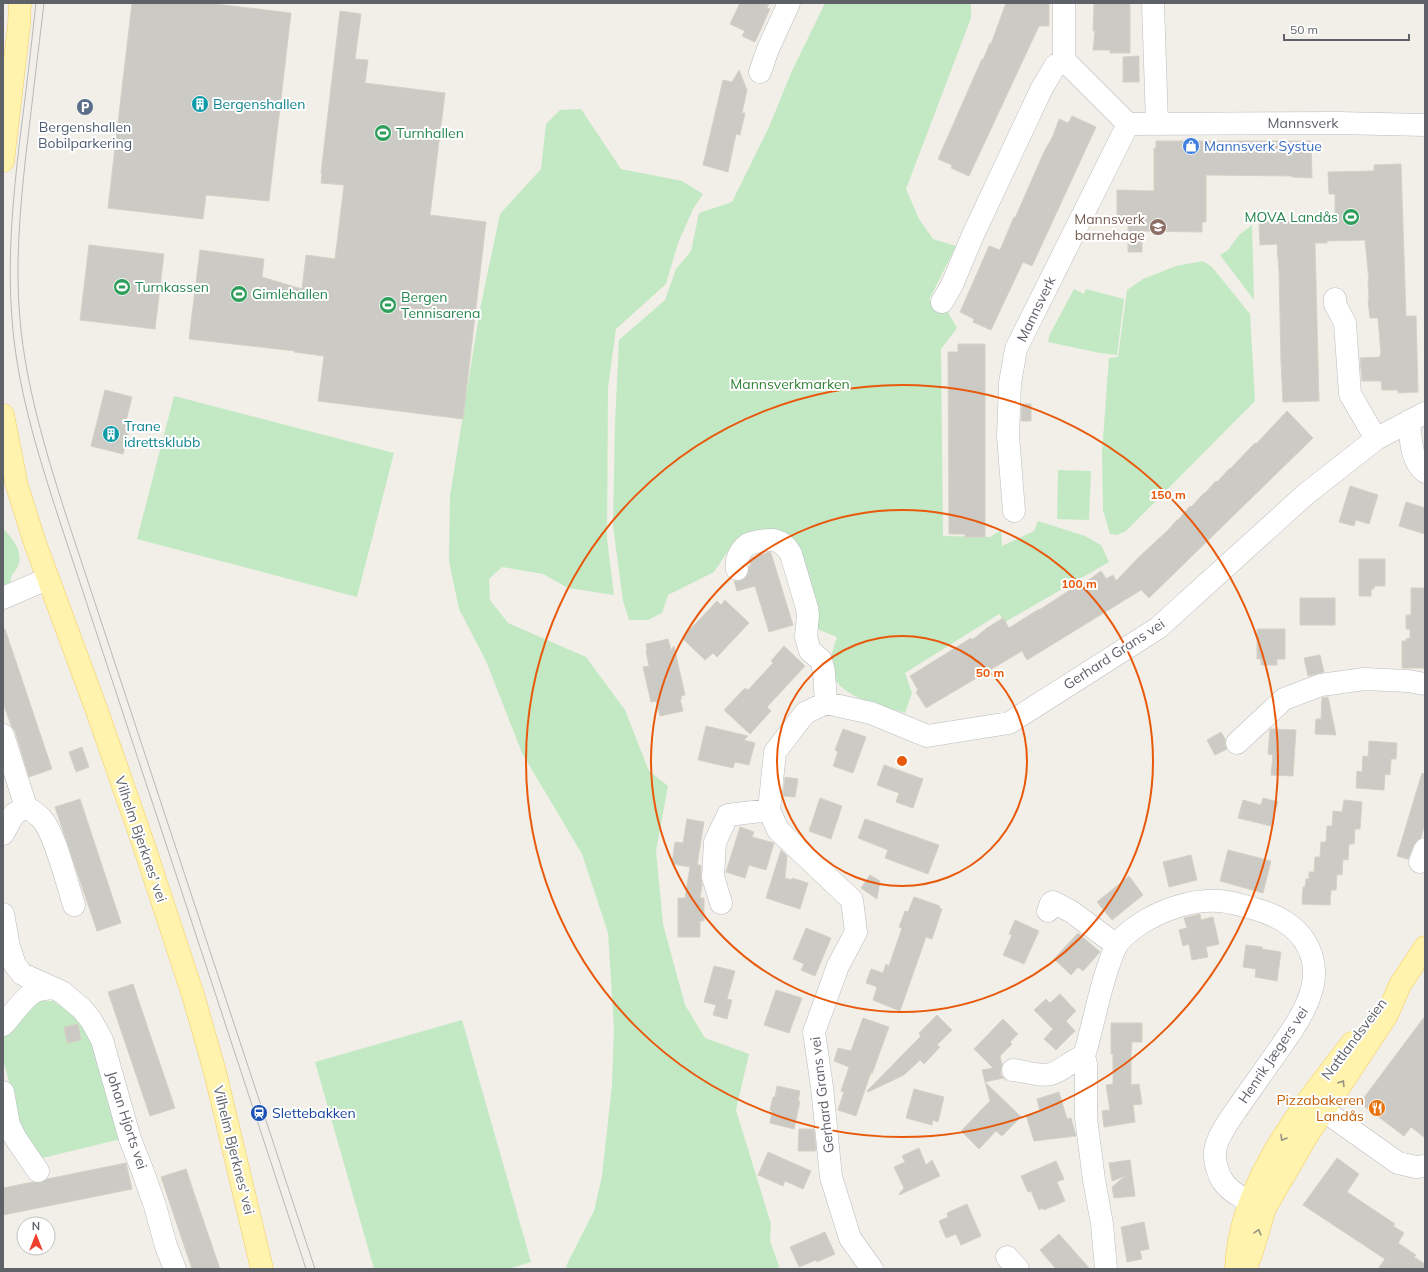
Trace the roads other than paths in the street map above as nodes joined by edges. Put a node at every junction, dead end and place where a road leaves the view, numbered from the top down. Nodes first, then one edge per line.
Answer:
1 (20, 3) edge
2 (789, 3) edge
3 (1064, 3) edge
4 (1153, 3) edge
5 (1064, 60) junction
6 (760, 72) dead end
7 (1128, 124) junction
8 (1157, 124) junction
9 (1425, 125) edge
10 (4, 151) edge
11 (1335, 299) dead end
12 (942, 302) dead end
13 (3, 415) edge
14 (1417, 417) edge
15 (1376, 439) junction
16 (1425, 472) edge
17 (1014, 511) dead end
18 (737, 569) dead end
19 (47, 578) junction
20 (3, 598) edge
21 (1425, 684) edge
22 (826, 703) junction
23 (3, 735) edge
24 (1237, 743) dead end
25 (26, 807) junction
26 (769, 810) junction
27 (3, 834) edge
28 (721, 903) dead end
29 (74, 905) dead end
30 (1048, 911) dead end
31 (3, 914) edge
32 (1117, 944) junction
33 (1425, 947) edge
34 (53, 988) junction
35 (3, 1025) edge
36 (1084, 1056) junction
37 (1013, 1070) dead end
38 (3, 1092) edge
39 (1316, 1106) junction
40 (1425, 1166) edge
41 (38, 1171) dead end
42 (1257, 1205) junction
43 (175, 1269) edge
44 (262, 1269) edge
45 (872, 1269) edge
46 (1106, 1269) edge
47 (1236, 1269) edge
48 (1245, 1269) edge

1 - 10 main road
2 - 6 street
3 - 5 street
4 - 8 street
5 - 7 street
5 - 12 street
7 - 8 street, Mannsverk
7 - 17 street, Mannsverk
8 - 9 street, Mannsverk
11 - 15 street
13 - 19 main road, Vilhelm Bjerknes' vei
14 - 15 street, Gerhard Grans vei
14 - 16 street
15 - 22 street, Gerhard Grans vei
18 - 22 street
19 - 20 street
19 - 44 main road, Vilhelm Bjerknes' vei
21 - 24 street
22 - 26 street
23 - 25 street
25 - 27 street
25 - 29 street
26 - 28 street
26 - 45 street, Gerhard Grans vei
30 - 32 street
31 - 34 street, Johan Hjorts vei
32 - 36 street, Henrik Jægers vei
32 - 42 street, Henrik Jægers vei
33 - 39 main road, Nattlandsveien
34 - 35 street
34 - 43 street, Johan Hjorts vei
36 - 37 street
36 - 46 street, Henrik Jægers vei
38 - 41 street
39 - 40 street
39 - 42 main road, Nattlandsveien
42 - 47 main road, Nattlandsveien
48 -> 42 main road, Nattlandsveien

